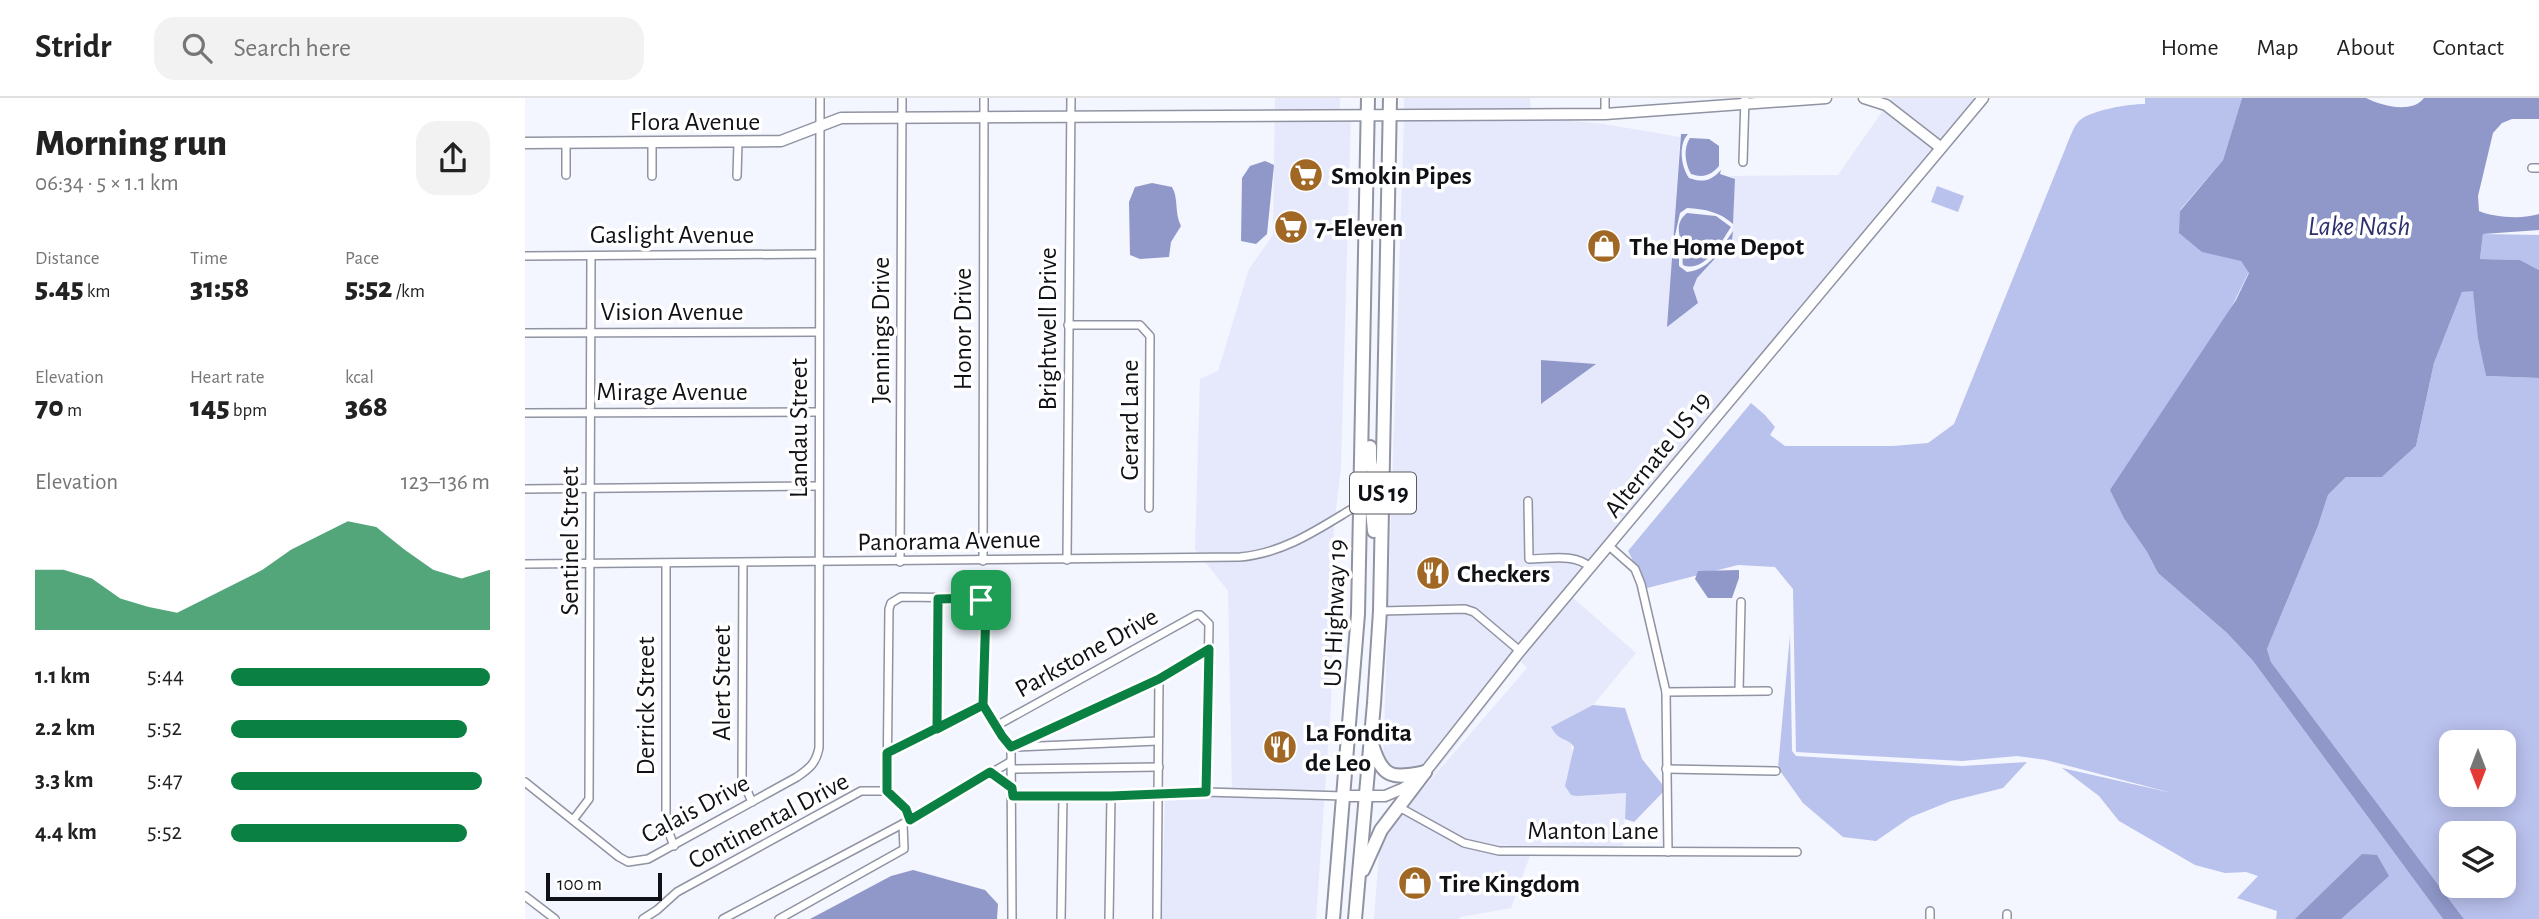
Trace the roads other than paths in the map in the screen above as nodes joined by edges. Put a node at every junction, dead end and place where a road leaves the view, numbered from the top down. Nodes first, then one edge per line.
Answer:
1 (820, 98) edge
2 (902, 98) edge
3 (984, 98) edge
4 (1071, 98) edge
5 (1368, 98) edge
6 (1389, 98) edge
7 (1605, 98) edge
8 (1826, 98) edge
9 (1983, 98) edge
10 (1871, 99) edge
11 (1745, 102) edge
12 (1605, 114) junction
13 (902, 116) junction
14 (984, 116) junction
15 (1071, 116) junction
16 (1368, 116) junction
17 (1389, 116) junction
18 (820, 125) junction
19 (566, 142) junction
20 (652, 142) junction
21 (525, 143) edge
22 (738, 143) junction
23 (1940, 147) junction
24 (1743, 162) dead end
25 (566, 176) dead end
26 (652, 176) dead end
27 (737, 176) dead end
28 (819, 254) junction
29 (525, 256) edge
30 (591, 256) junction
31 (1067, 325) junction
32 (525, 332) edge
33 (819, 332) junction
34 (590, 333) junction
35 (1363, 396) junction
36 (525, 412) edge
37 (590, 412) junction
38 (818, 412) junction
39 (1383, 475) junction
40 (819, 486) junction
41 (590, 488) junction
42 (525, 489) edge
43 (1528, 501) dead end
44 (1361, 503) junction
45 (1149, 508) dead end
46 (1608, 545) junction
47 (1067, 560) junction
48 (983, 561) junction
49 (900, 562) junction
50 (743, 563) junction
51 (820, 563) junction
52 (590, 564) junction
53 (666, 564) junction
54 (525, 565) edge
55 (1590, 567) junction
56 (938, 599) junction
57 (1741, 602) dead end
58 (1380, 611) junction
59 (1378, 640) junction
60 (1209, 649) junction
61 (1520, 651) junction
62 (1159, 679) junction
63 (1739, 691) junction
64 (1768, 691) dead end
65 (1666, 692) junction
66 (983, 705) junction
67 (996, 726) junction
68 (937, 729) junction
69 (1371, 737) junction
70 (1158, 741) junction
71 (1011, 747) junction
72 (887, 753) junction
73 (817, 758) joint
74 (1011, 766) junction
75 (1159, 766) junction
76 (1667, 769) junction
77 (1776, 771) dead end
78 (990, 772) junction
79 (1425, 772) junction
80 (525, 782) edge
81 (887, 791) junction
82 (1012, 792) junction
83 (1206, 792) junction
84 (1160, 794) junction
85 (1063, 796) junction
86 (1111, 796) junction
87 (1343, 796) junction
88 (1365, 796) junction
89 (752, 802) junction
90 (1399, 807) junction
91 (573, 820) junction
92 (907, 822) junction
93 (674, 846) junction
94 (1668, 852) junction
95 (1797, 852) dead end
96 (1358, 883) junction
97 (525, 896) edge
98 (555, 919) edge
99 (643, 919) edge
100 (723, 919) edge
101 (779, 919) edge
102 (1012, 919) edge
103 (1061, 919) edge
104 (1109, 919) edge
105 (1157, 919) edge
106 (1333, 919) edge
107 (1355, 919) edge

1 - 18 street, Landau Street
2 - 13 street, Jennings Drive
3 - 14 street, Honor Drive
4 - 15 street, Brightwell Drive
5 - 16 highway, US Highway 19 / US 19
6 - 17 highway, US Highway 19 / US 19
7 - 12 street
8 - 11 street, Flora Avenue
9 - 23 street, Alternate US 19
10 - 23 street
11 - 12 street, Flora Avenue
11 - 24 street
12 - 17 street, Flora Avenue
13 - 14 street, Flora Avenue
13 - 18 street, Flora Avenue
13 - 49 street, Jennings Drive
14 - 15 street, Flora Avenue
14 - 48 street, Honor Drive
15 - 16 street, Flora Avenue
15 - 31 street, Brightwell Drive
16 - 17 street, Flora Avenue
16 - 35 highway, US Highway 19 / US 19
17 - 39 highway, US Highway 19 / US 19
18 - 22 street, Flora Avenue
18 - 28 street, Landau Street
19 - 20 street, Flora Avenue
19 - 21 street, Flora Avenue
19 - 25 street
20 - 22 street, Flora Avenue
20 - 26 street
22 - 27 street
23 - 46 street, Alternate US 19
28 - 30 street, Gaslight Avenue
28 - 33 street, Landau Street
29 - 30 street, Gaslight Avenue
30 - 34 street, Sentinel Street
31 - 45 street, Gerard Lane
31 - 47 street, Brightwell Drive
32 - 34 street, Vision Avenue
33 - 34 street, Vision Avenue
33 - 38 street, Landau Street
34 - 37 street, Sentinel Street
35 - 39 highway
35 - 44 highway, US Highway 19 / US 19
36 - 37 street, Mirage Avenue
37 - 38 street, Mirage Avenue
37 - 41 street, Sentinel Street
38 - 40 street, Landau Street
39 - 58 highway, US Highway 19 / US 19
40 - 41 street
40 - 51 street, Landau Street
41 - 42 street
41 - 52 street, Sentinel Street
43 - 55 street
44 - 47 street, Panorama Avenue
44 - 59 highway
44 - 87 highway, US Highway 19 / US 19
46 - 55 street, Alternate US 19
46 - 65 street
47 - 48 street, Panorama Avenue
48 - 49 street, Panorama Avenue
49 - 51 street, Panorama Avenue
50 - 51 street, Panorama Avenue
50 - 53 street, Panorama Avenue
50 - 89 street, Alert Street
51 - 73 street, Landau Street
52 - 53 street, Panorama Avenue
52 - 54 street, Panorama Avenue
52 - 91 street, Sentinel Street
53 - 93 street, Derrick Street
55 - 61 street, Alternate US 19
56 - 66 street
56 - 68 street
56 - 72 street
57 - 63 street
58 - 59 highway, US Highway 19 / US 19
58 - 61 street
59 - 69 highway, US Highway 19 / US 19
60 - 62 street
60 - 67 street, Parkstone Drive
60 - 83 street
61 - 79 street, Alternate US 19
62 - 70 street
62 - 71 street
63 - 64 street
63 - 65 street
65 - 76 street
66 - 67 street
66 - 68 street
67 - 71 street
68 - 72 street
69 - 79 highway
69 - 88 highway, US Highway 19 / US 19
70 - 71 street
70 - 75 street
71 - 74 street
72 - 81 street
73 - 89 street, Calais Drive
74 - 75 street
74 - 78 street
74 - 82 street
75 - 84 street
76 - 77 street
76 - 94 street
78 - 82 street
78 - 92 street
79 - 88 street, Alternate US 19
79 - 90 highway
80 - 91 street, Calais Drive
81 - 92 street, Continental Drive
81 - 99 street, Continental Drive
82 - 85 street
82 - 102 street
83 - 84 street
83 - 87 street
84 - 86 street
84 - 105 street
85 - 86 street
85 - 103 street
86 - 104 street
87 - 88 street, Alternate US 19
87 - 106 highway, US Highway 19 / US 19
88 - 96 highway, US Highway 19 / US 19
89 - 93 street, Calais Drive
90 - 94 street, Manton Lane
90 - 96 highway
91 - 93 street, Calais Drive
92 - 100 street
92 - 101 street
94 - 95 street, Manton Lane
96 - 107 highway, US Highway 19 / US 19
97 - 98 street

